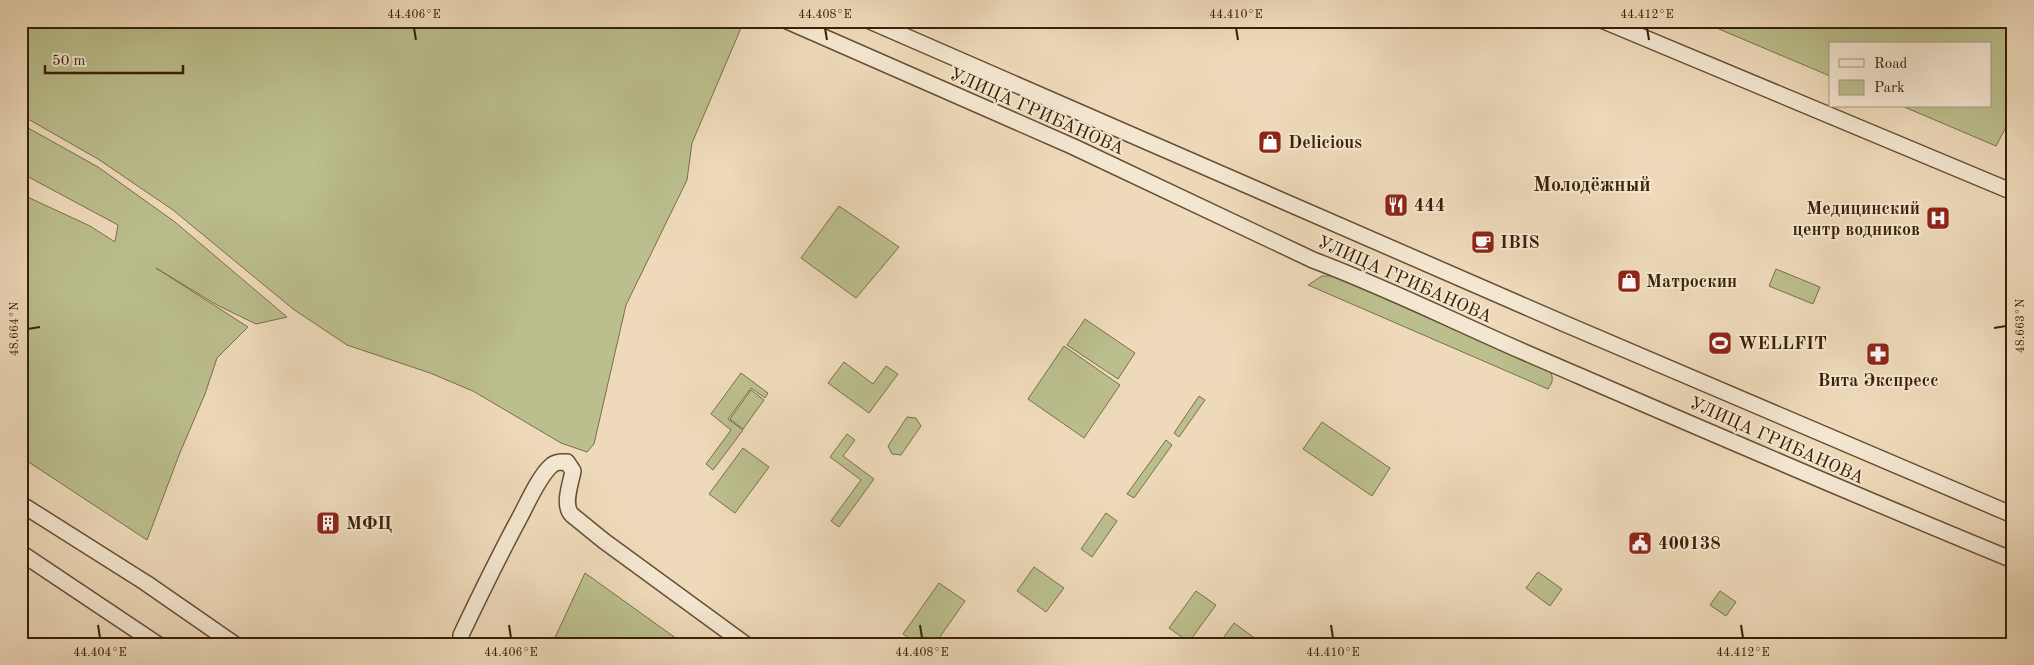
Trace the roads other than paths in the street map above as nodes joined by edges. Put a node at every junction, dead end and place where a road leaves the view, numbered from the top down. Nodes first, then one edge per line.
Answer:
1 (787, 21) edge
2 (870, 21) edge
3 (1604, 21) edge
4 (2013, 192) edge
5 (21, 504) edge
6 (2013, 515) edge
7 (21, 553) edge
8 (2013, 560) edge
9 (157, 644) edge
10 (234, 644) edge
11 (460, 644) edge
12 (745, 644) edge

1 - 8 street, УЛИЦА ГРИБАНОВА
2 - 6 street, УЛИЦА ГРИБАНОВА
3 - 4 street
5 - 10 street
7 - 9 street
11 - 12 street

